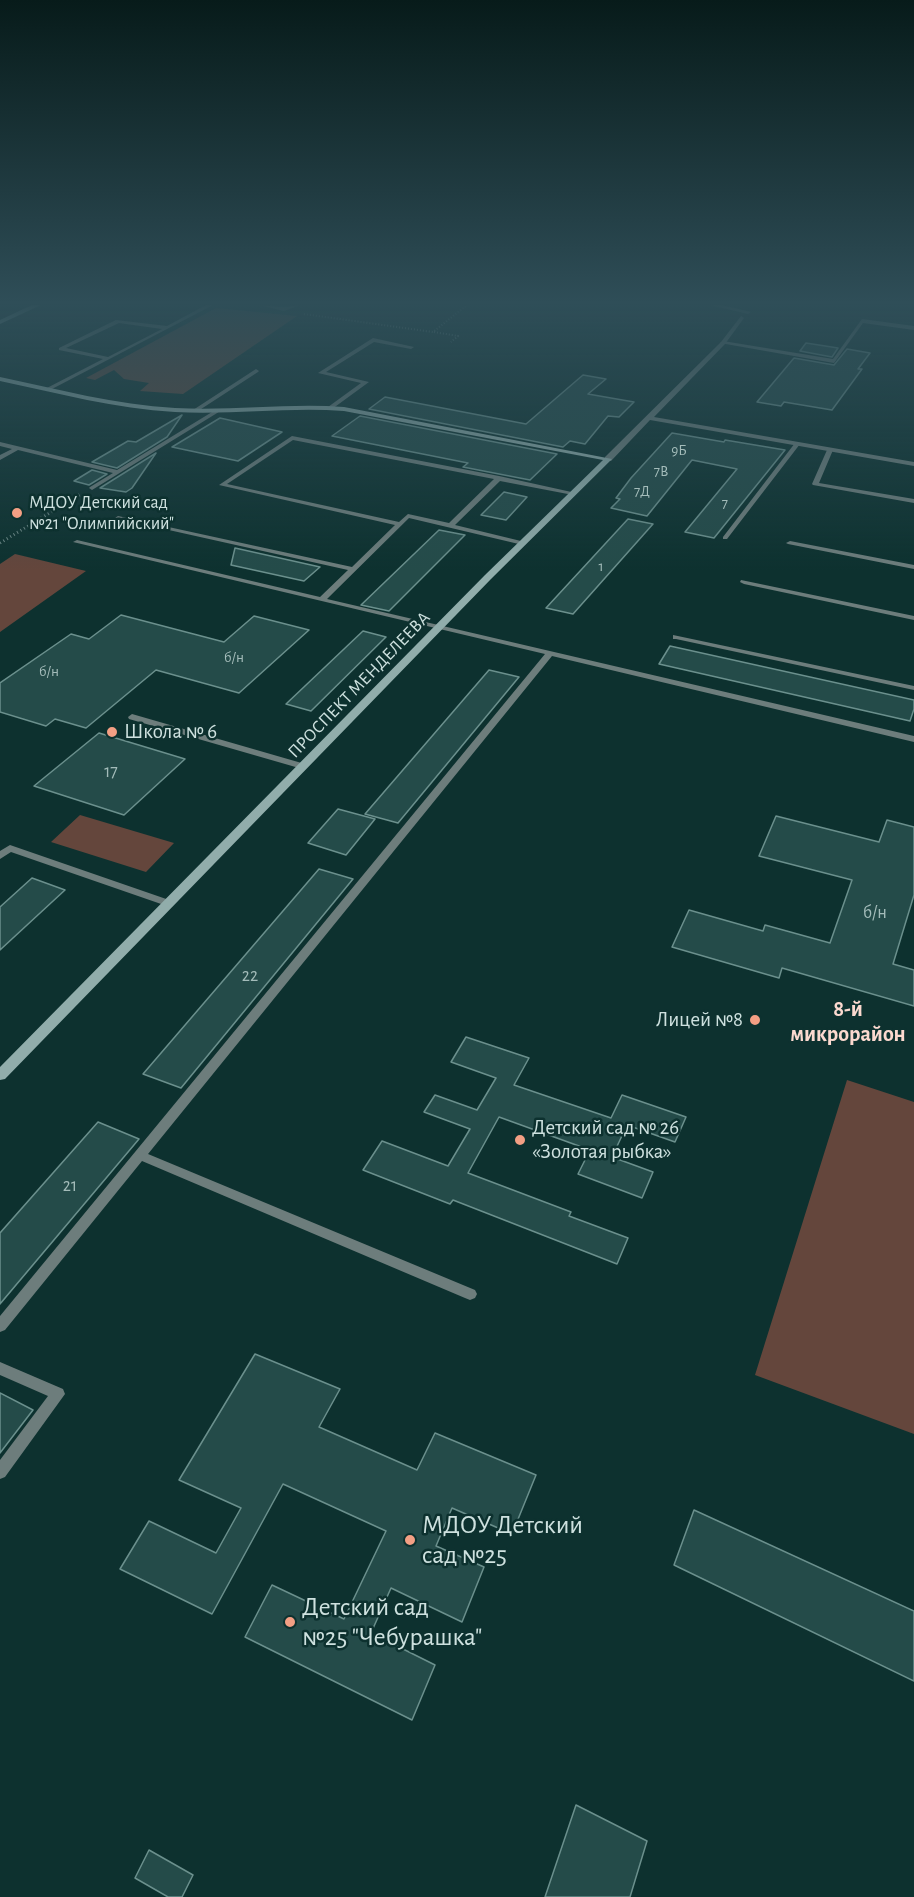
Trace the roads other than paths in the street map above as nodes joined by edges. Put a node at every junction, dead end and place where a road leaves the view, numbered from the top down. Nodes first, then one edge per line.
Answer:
1 (72, 394) edge
2 (221, 394) edge
3 (350, 394) edge
4 (672, 394) edge
5 (330, 408) junction
6 (196, 410) junction
7 (219, 410) junction
8 (648, 418) junction
9 (0, 444) edge
10 (797, 444) junction
11 (17, 448) junction
12 (830, 450) junction
13 (0, 458) edge
14 (608, 459) junction
15 (914, 464) edge
16 (118, 472) junction
17 (499, 478) junction
18 (92, 488) road end
19 (573, 493) junction
20 (914, 501) edge
21 (118, 518) dead end
22 (400, 524) junction
23 (450, 526) junction
24 (725, 538) dead end
25 (77, 542) dead end
26 (523, 543) junction
27 (790, 543) dead end
28 (914, 567) edge
29 (353, 569) junction
30 (744, 582) dead end
31 (322, 599) junction
32 (914, 618) edge
33 (440, 626) junction
34 (676, 637) dead end
35 (550, 653) junction
36 (914, 688) edge
37 (132, 717) dead end
38 (914, 739) edge
39 (302, 766) junction
40 (5, 846) edge
41 (0, 856) edge
42 (168, 903) junction
43 (0, 1075) edge
44 (139, 1155) junction
45 (470, 1294) dead end
46 (0, 1326) edge
47 (0, 1368) edge
48 (0, 1472) edge

1 - 6 street
2 - 6 lane
3 - 5 lane
4 - 8 street, ПРОСПЕКТ МЕНДЕЛЕЕВА
5 - 7 street
5 - 14 street
6 - 7 street
7 - 16 lane
8 - 10 street
8 - 14 street, ПРОСПЕКТ МЕНДЕЛЕЕВА
9 - 11 lane
10 - 12 street
10 - 24 lane
11 - 13 lane
11 - 16 lane
12 - 15 street
12 - 20 lane
14 - 19 street, ПРОСПЕКТ МЕНДЕЛЕЕВА
16 - 18 lane
17 - 19 lane
17 - 22 lane
17 - 23 lane
19 - 26 street, ПРОСПЕКТ МЕНДЕЛЕЕВА
21 - 29 lane
22 - 23 lane
22 - 29 lane
23 - 26 lane
25 - 31 lane
26 - 33 street, ПРОСПЕКТ МЕНДЕЛЕЕВА
27 - 28 lane
29 - 31 lane
30 - 32 lane
31 - 33 lane
33 - 35 lane
33 - 39 street, ПРОСПЕКТ МЕНДЕЛЕЕВА
34 - 36 lane
35 - 38 lane
35 - 44 lane
37 - 39 lane
39 - 42 street, ПРОСПЕКТ МЕНДЕЛЕЕВА
40 - 41 lane
40 - 42 lane
42 - 43 street, ПРОСПЕКТ МЕНДЕЛЕЕВА
44 - 45 lane
44 - 46 lane
47 - 48 lane

